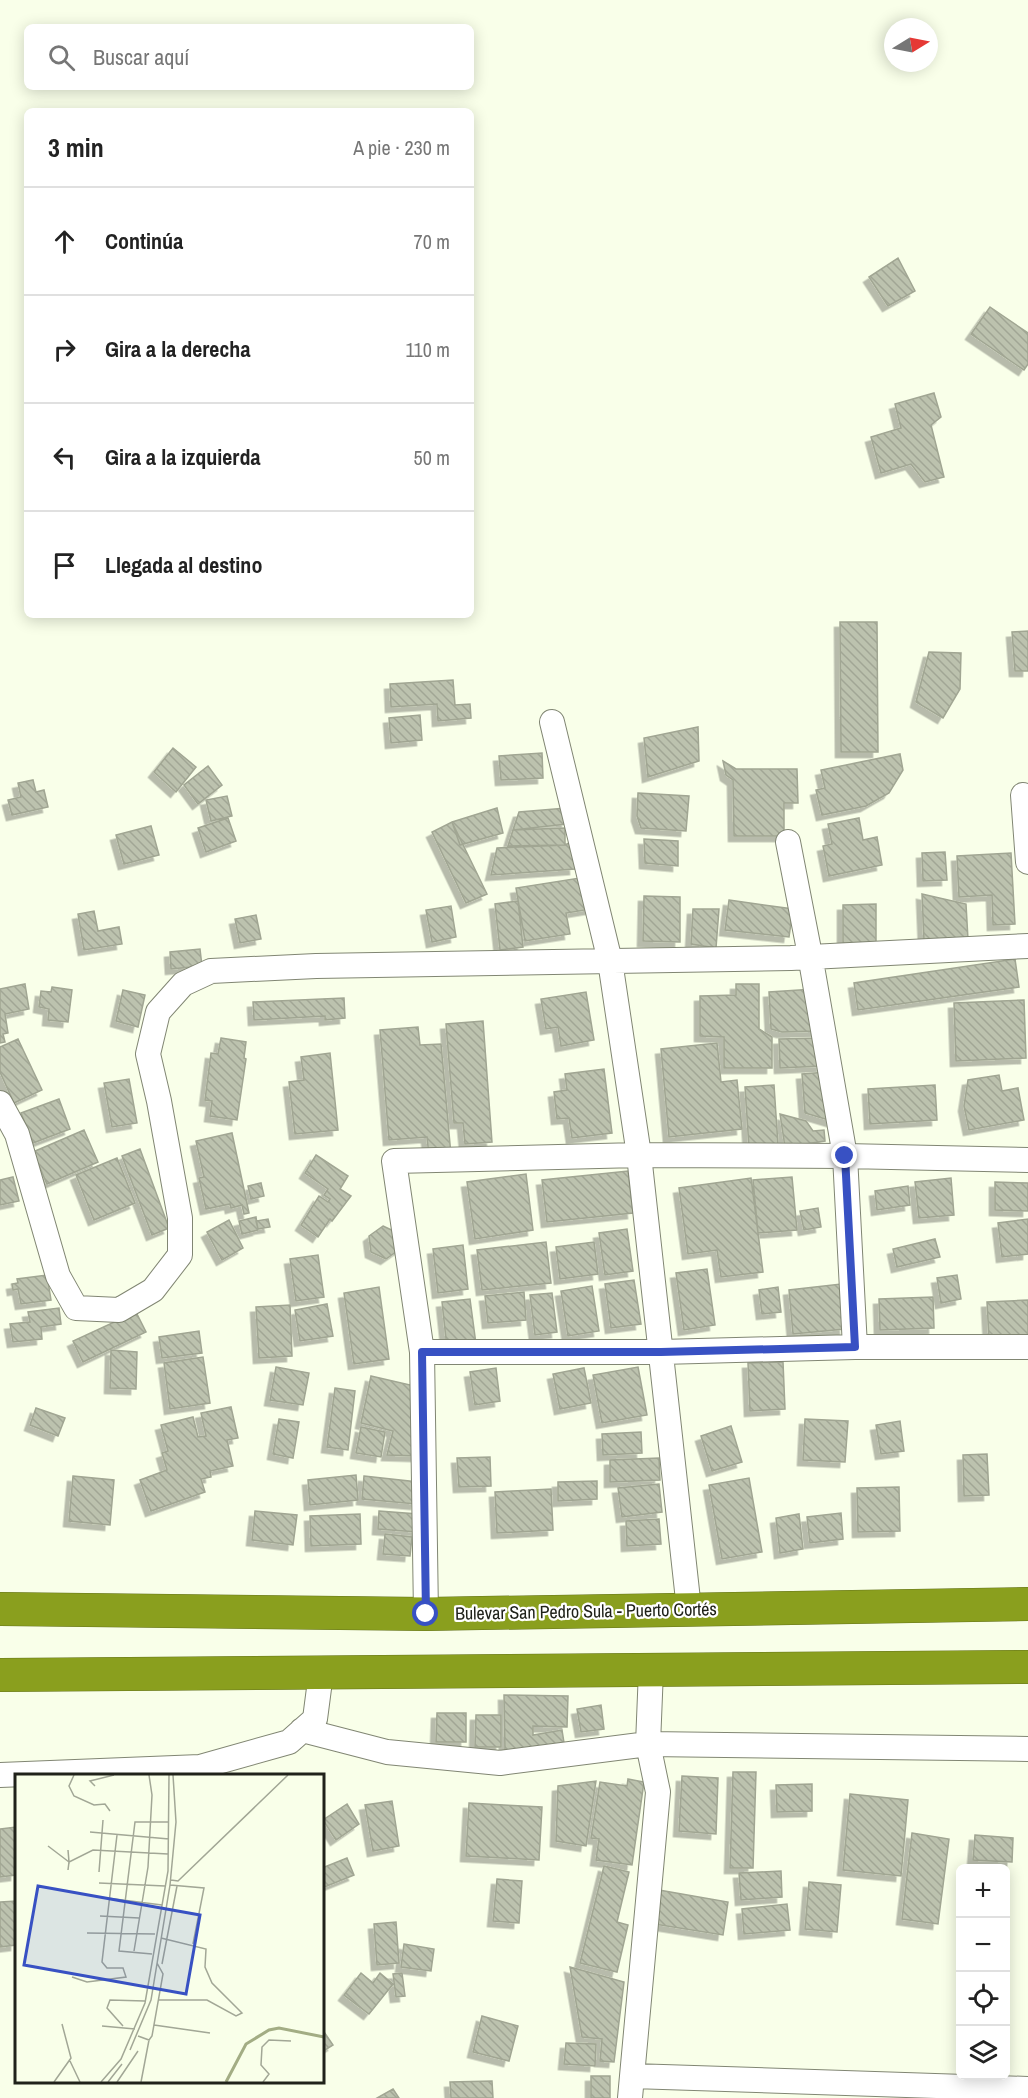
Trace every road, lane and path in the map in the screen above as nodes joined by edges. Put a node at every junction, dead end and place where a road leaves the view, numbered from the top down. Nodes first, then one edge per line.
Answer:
1 (552, 722) dead end
2 (1023, 795) dead end
3 (788, 842) dead end
4 (1028, 862) edge
5 (1028, 946) edge
6 (810, 956) junction
7 (610, 961) junction
8 (0, 1102) edge
9 (639, 1155) junction
10 (845, 1156) junction
11 (1028, 1160) edge
12 (855, 1347) junction
13 (1028, 1347) edge
14 (422, 1352) junction
15 (661, 1352) junction
16 (1028, 1604) edge
17 (0, 1609) edge
18 (690, 1609) junction
19 (426, 1614) junction
20 (1028, 1667) edge
21 (651, 1670) junction
22 (321, 1673) junction
23 (0, 1675) edge
24 (302, 1730) junction
25 (648, 1744) junction
26 (1028, 1749) edge
27 (200, 1771) edge
28 (50, 1774) edge
29 (0, 1775) edge
30 (15, 1775) edge
31 (631, 2087) edge
32 (1028, 2090) edge

1 - 7 street
2 - 4 street
3 - 6 street
5 - 6 street
6 - 7 street
6 - 10 street
7 - 8 street
7 - 9 street
9 - 10 street
9 - 14 street
9 - 15 street
10 - 11 street
10 - 12 street
12 - 13 street
12 - 15 street
14 - 15 street
14 - 19 street
15 - 18 street
16 - 18 highway, Bulevar San Pedro Sula - Puerto Cortés
17 - 19 highway, Bulevar San Pedro Sula - Puerto Cortés
18 - 19 highway, Bulevar San Pedro Sula - Puerto Cortés
20 - 21 highway
21 - 22 highway
21 - 25 street
22 - 23 highway
22 - 24 street
24 - 25 street
24 - 27 street
25 - 26 street
25 - 31 street
27 - 28 street
29 - 30 street
31 - 32 street

